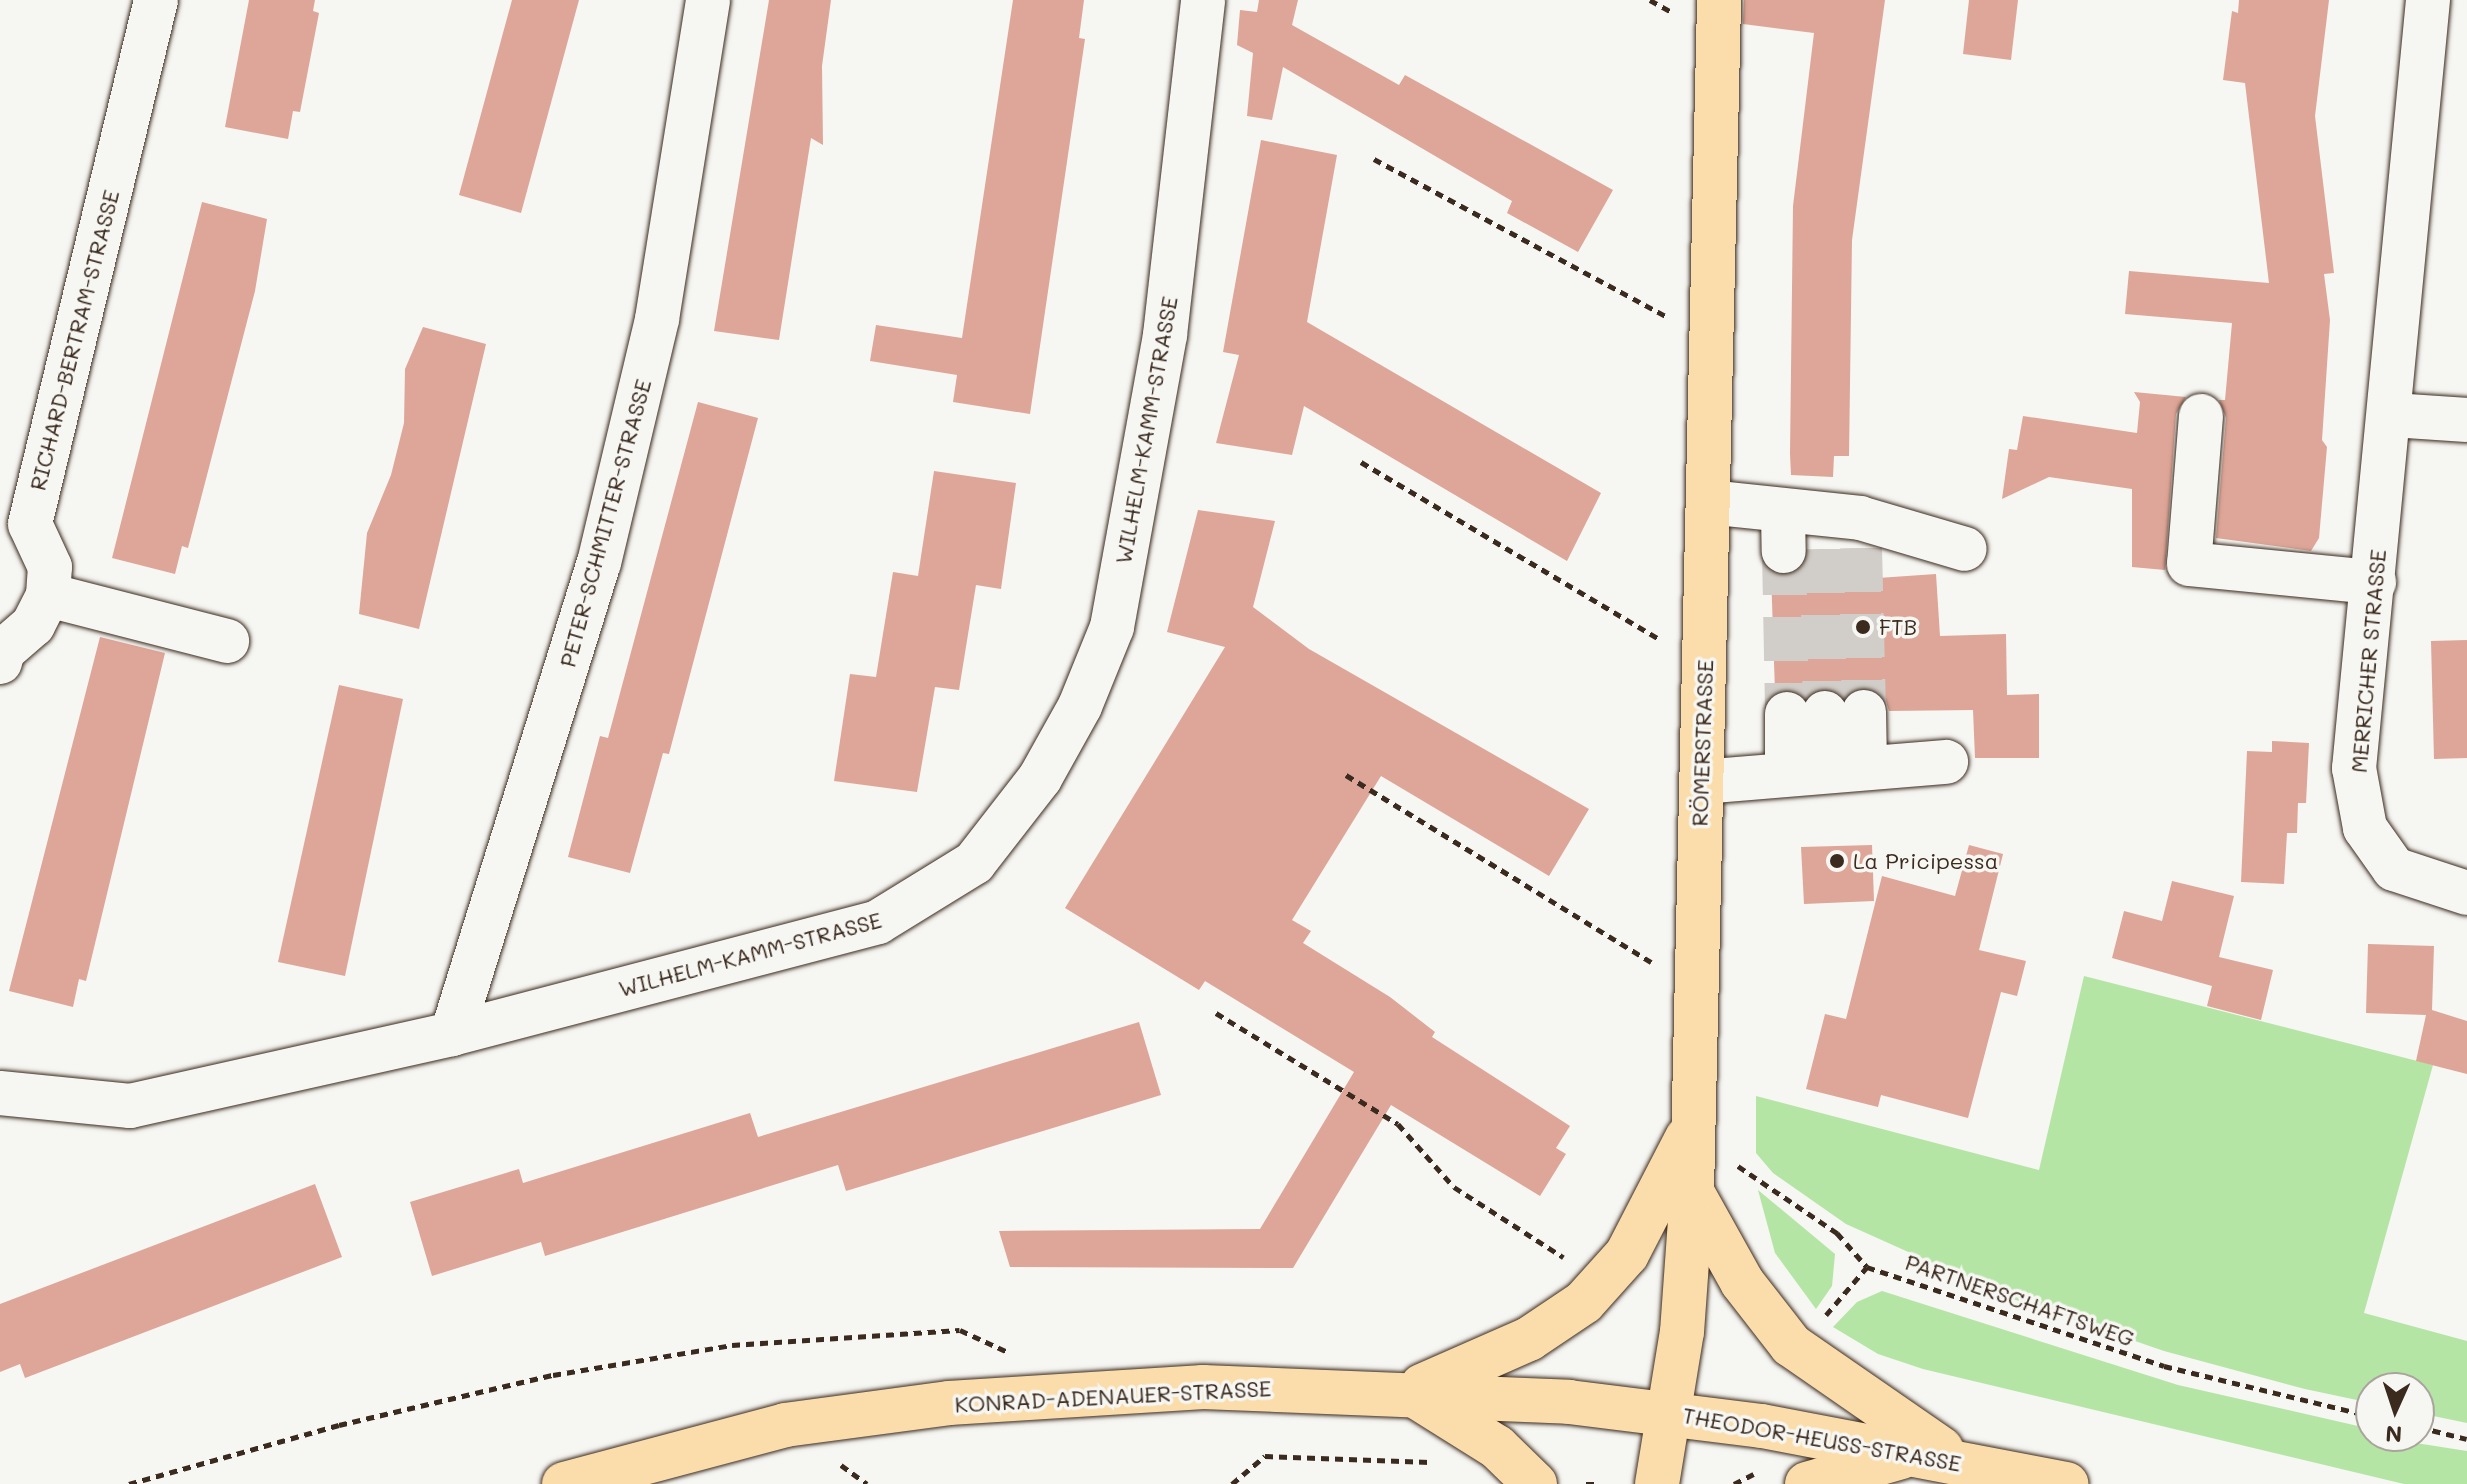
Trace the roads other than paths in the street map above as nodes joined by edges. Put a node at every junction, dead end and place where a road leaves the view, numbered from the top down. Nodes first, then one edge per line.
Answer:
1 (156, 0) edge
2 (708, 0) edge
3 (1203, 0) edge
4 (1719, 0) edge
5 (2428, 0) edge
6 (2392, 415) junction
7 (2201, 416) dead end
8 (2467, 420) edge
9 (1708, 502) junction
10 (1965, 549) dead end
11 (2374, 582) junction
12 (48, 595) junction
13 (227, 641) dead end
14 (0, 662) edge
15 (1946, 762) dead end
16 (1826, 768) junction
17 (1701, 782) junction
18 (2467, 893) edge
19 (452, 1034) junction
20 (0, 1093) edge
21 (1693, 1136) junction
22 (1692, 1192) junction
23 (1408, 1392) junction
24 (1671, 1413) junction
25 (1914, 1454) junction
26 (1965, 1463) junction
27 (564, 1484) edge
28 (1535, 1484) edge
29 (1657, 1484) edge
30 (1807, 1484) edge
31 (2067, 1484) edge

1 - 12 street, RICHARD-BERTRAM-STRASSE
2 - 19 street, PETER-SCHMITTER-STRASSE
3 - 19 street, WILHELM-KAMM-STRASSE
4 - 9 main road, RÖMERSTRASSE
5 - 6 street, MERRICHER STRASSE
6 - 8 street
6 - 11 street, MERRICHER STRASSE
7 - 11 street
9 - 10 street
9 - 17 main road, RÖMERSTRASSE
11 - 18 street, MERRICHER STRASSE
12 - 13 street
12 - 14 street
15 - 16 street
16 - 16 street
16 - 17 street
17 - 21 main road, RÖMERSTRASSE
19 - 20 street, WILHELM-KAMM-STRASSE
21 - 22 main road, RÖMERSTRASSE
21 - 23 main road
22 - 24 main road, RÖMERSTRASSE
22 - 26 main road
23 - 24 main road, KONRAD-ADENAUER-STRASSE
23 - 27 main road, KONRAD-ADENAUER-STRASSE
23 - 28 main road
24 - 25 main road, THEODOR-HEUSS-STRASSE
24 - 29 main road, RÖMERSTRASSE
25 - 26 main road, THEODOR-HEUSS-STRASSE
25 - 30 main road
26 - 31 main road, THEODOR-HEUSS-STRASSE

